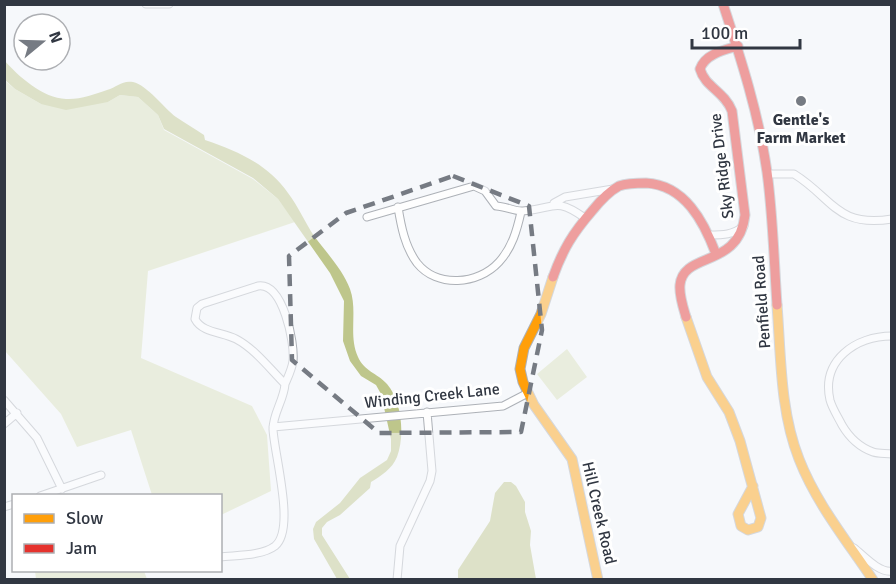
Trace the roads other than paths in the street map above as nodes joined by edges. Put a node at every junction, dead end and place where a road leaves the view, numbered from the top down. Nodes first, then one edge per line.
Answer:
1 (146, 4) edge
2 (169, 4) edge
3 (723, 4) edge
4 (738, 46) junction
5 (767, 174) junction
6 (615, 189) junction
7 (550, 206) junction
8 (398, 207) junction
9 (521, 212) junction
10 (368, 217) dead end
11 (585, 218) junction
12 (891, 219) edge
13 (744, 226) junction
14 (710, 235) junction
15 (716, 254) junction
16 (891, 336) edge
17 (285, 384) junction
18 (526, 394) junction
19 (4, 400) edge
20 (427, 412) junction
21 (16, 413) junction
22 (4, 424) edge
23 (273, 427) junction
24 (891, 454) edge
25 (101, 475) dead end
26 (753, 486) dead end
27 (62, 489) junction
28 (44, 494) edge
29 (851, 547) junction
30 (222, 557) edge
31 (866, 569) junction
32 (891, 571) edge
33 (397, 579) edge
34 (598, 579) edge
35 (867, 579) edge
36 (873, 579) edge

1 - 2 street
3 - 4 street, Penfield Road
4 - 5 street, Penfield Road
4 - 13 street, Sky Ridge Drive
5 - 12 street
5 - 29 street, Penfield Road
6 - 7 street
6 - 11 street, Winding Creek Lane
6 - 14 street
7 - 9 street
7 - 11 street
8 - 9 street
8 - 9 street
8 - 10 street
11 - 18 street, Winding Creek Lane
13 - 14 street
13 - 15 street, Sky Ridge Drive
14 - 15 street
15 - 26 street, Sky Ridge Drive
16 - 24 street
17 - 17 street
17 - 23 street
18 - 20 street, Winding Creek Lane
18 - 34 street, Hill Creek Road
19 - 21 street
20 - 23 street, Winding Creek Lane
20 - 33 street
21 - 22 street
21 - 27 street
23 - 30 street
25 - 27 street
27 - 28 street
29 - 31 street, Penfield Road
29 - 32 street
31 - 35 street
31 - 36 street, Penfield Road

